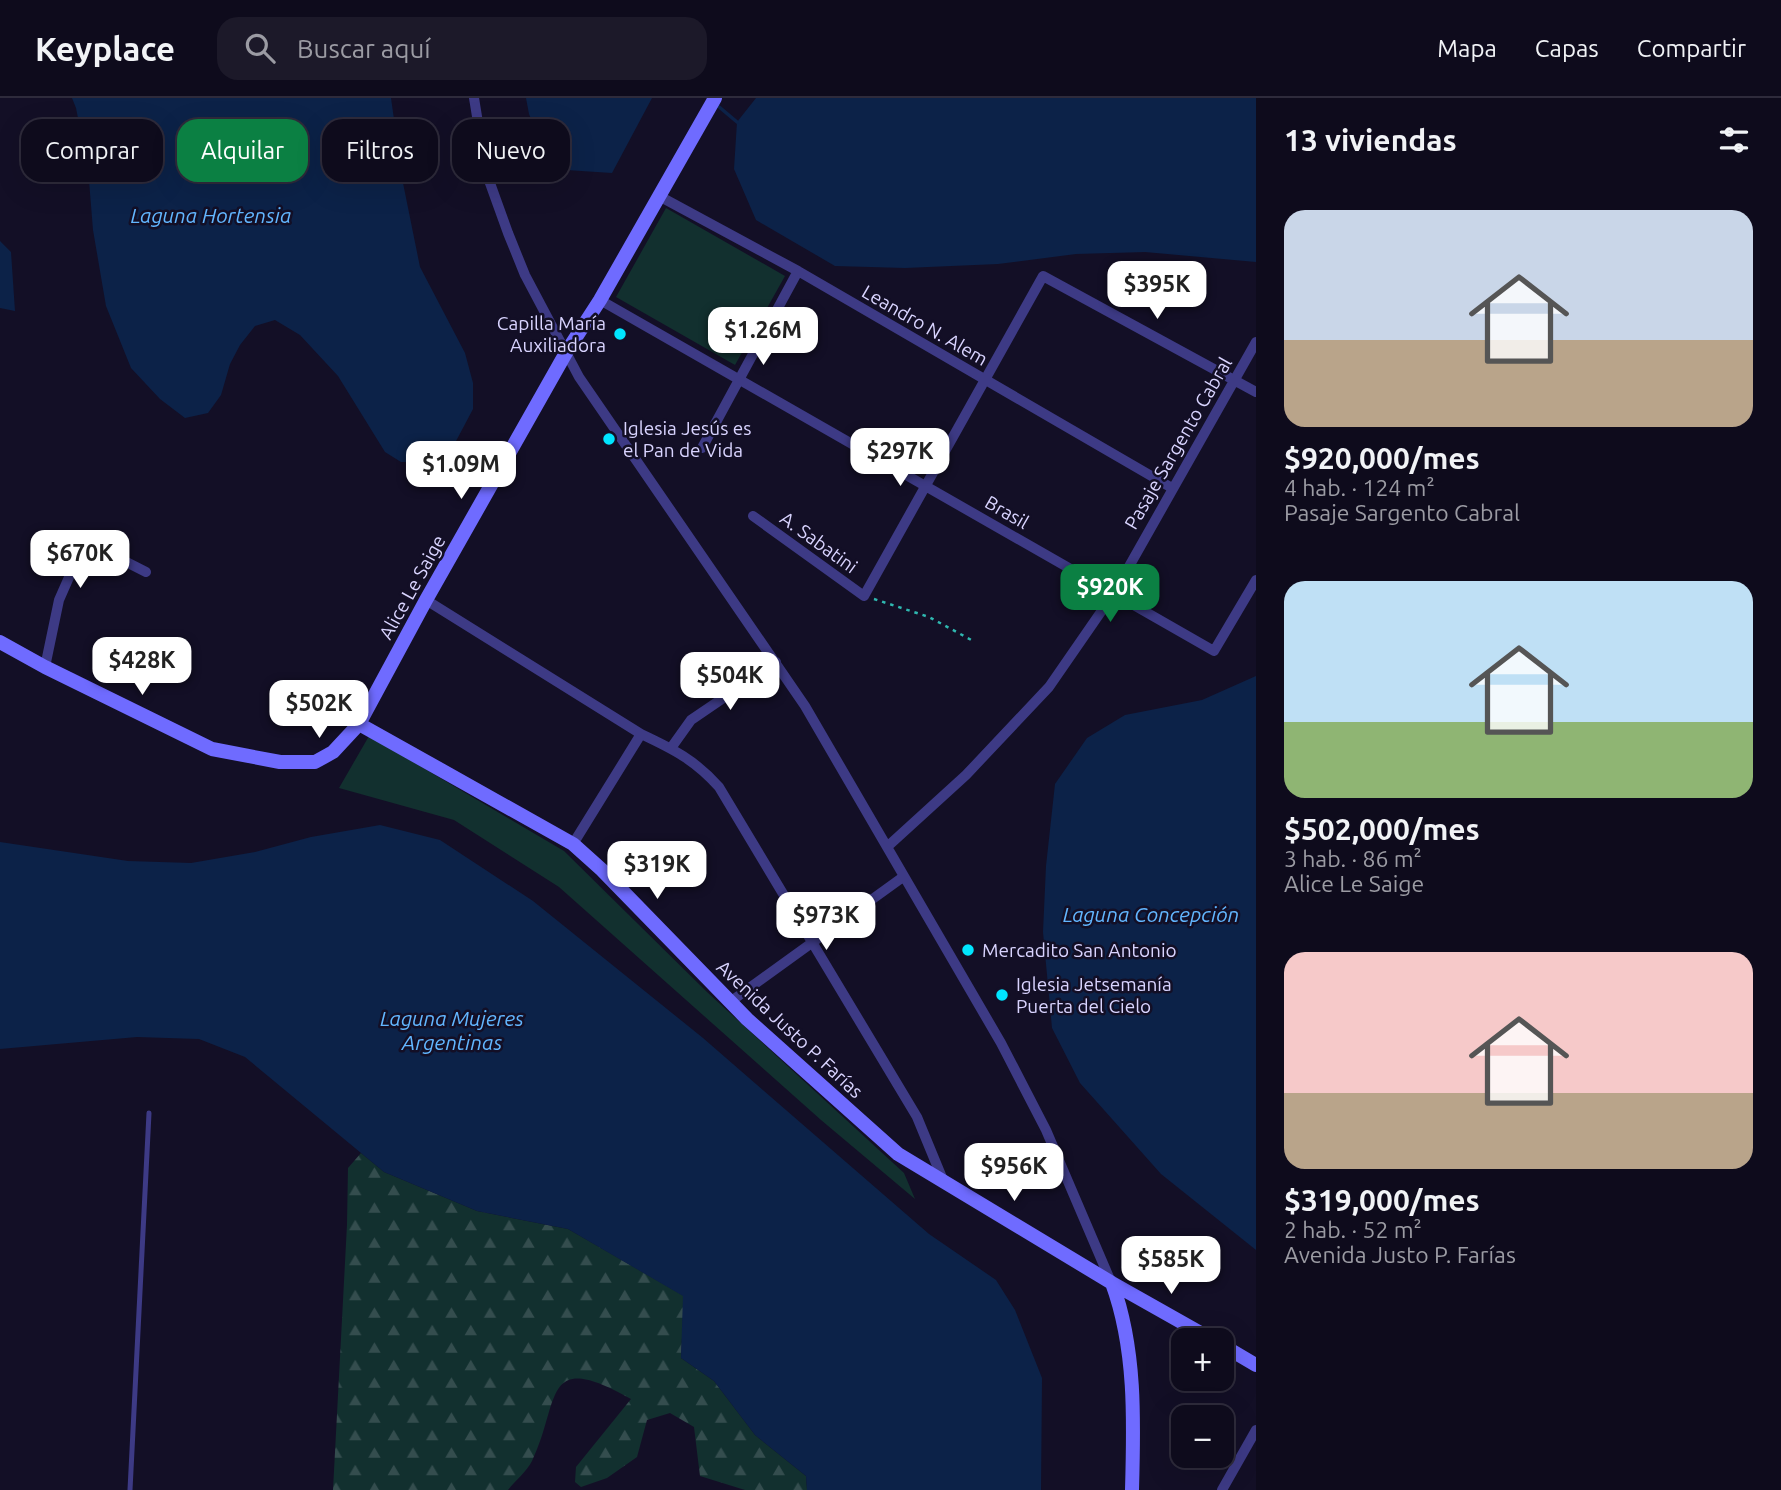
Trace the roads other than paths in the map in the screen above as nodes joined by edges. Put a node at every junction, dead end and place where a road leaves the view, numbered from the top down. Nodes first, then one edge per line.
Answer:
1 (474, 98) edge
2 (715, 98) edge
3 (659, 196) junction
4 (798, 271) junction
5 (600, 300) junction
6 (1256, 341) edge
7 (567, 351) junction
8 (740, 378) junction
9 (985, 379) junction
10 (1234, 381) junction
11 (1256, 392) edge
12 (702, 448) dead end
13 (925, 485) junction
14 (1172, 488) junction
15 (753, 516) dead end
16 (146, 572) dead end
17 (1256, 580) edge
18 (1114, 593) junction
19 (426, 600) junction
20 (0, 642) edge
21 (776, 662) junction
22 (45, 667) junction
23 (359, 724) junction
24 (641, 734) junction
25 (671, 748) junction
26 (573, 844) junction
27 (887, 847) junction
28 (903, 877) junction
29 (813, 943) junction
30 (730, 1002) junction
31 (149, 1113) dead end
32 (943, 1180) junction
33 (1112, 1283) junction
34 (1192, 1328) edge
35 (1234, 1352) edge
36 (1256, 1365) edge
37 (1256, 1430) edge
38 (130, 1490) edge
39 (1132, 1490) edge
40 (1222, 1490) edge

1 - 7 street
2 - 3 street, Alice Le Saige
3 - 4 street, Leandro N. Alem
3 - 5 street, Alice Le Saige
4 - 8 street
4 - 9 street, Leandro N. Alem
5 - 7 street, Alice Le Saige
5 - 8 street, Brasil
6 - 10 street, Pasaje Sargento Cabral
7 - 19 street, Alice Le Saige
7 - 21 street
8 - 12 street
8 - 13 street, Brasil
9 - 10 street
9 - 13 street
9 - 14 street, Leandro N. Alem
10 - 11 street
10 - 14 street, Pasaje Sargento Cabral
13 - 15 street, A. Sabatini
13 - 18 street, Brasil
14 - 18 street, Pasaje Sargento Cabral
16 - 22 street
17 - 18 street, Brasil
18 - 27 street, Pasaje Sargento Cabral
19 - 23 street, Alice Le Saige
19 - 24 street
20 - 22 street
21 - 25 street
21 - 27 street
22 - 23 street, Alice Le Saige
23 - 26 street, Avenida Justo P. Farías
24 - 25 street
24 - 26 street
25 - 29 street
26 - 30 street, Avenida Justo P. Farías
27 - 28 street
28 - 29 street
28 - 33 street
29 - 30 street
29 - 32 street
30 - 32 street, Avenida Justo P. Farías
31 - 38 lane
32 - 33 street, Avenida Justo P. Farías
33 - 34 street, Avenida Justo P. Farías
33 - 39 street
35 - 36 street
37 - 40 street

